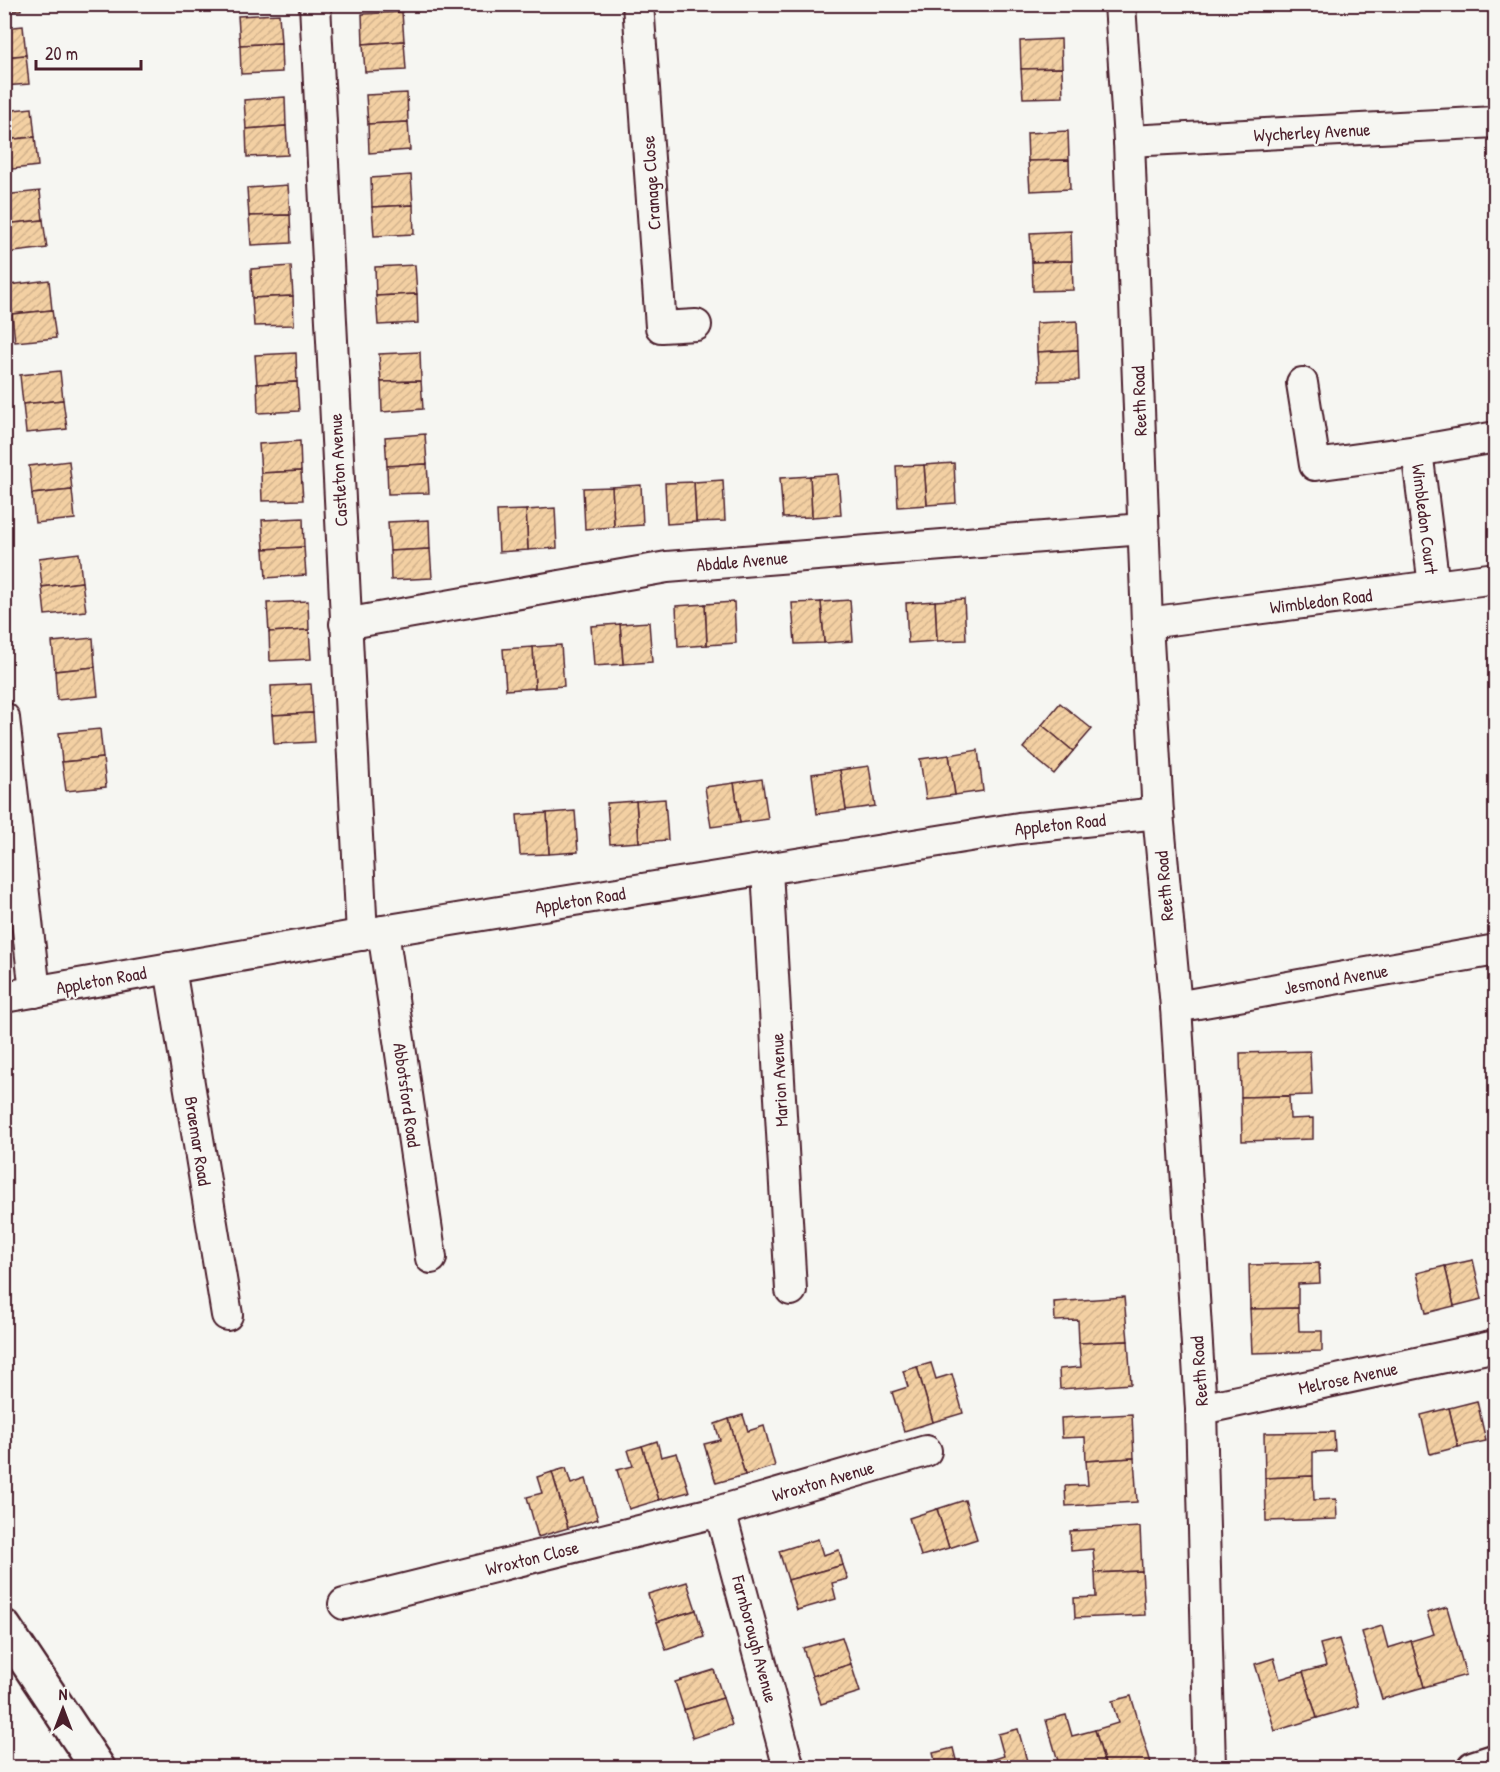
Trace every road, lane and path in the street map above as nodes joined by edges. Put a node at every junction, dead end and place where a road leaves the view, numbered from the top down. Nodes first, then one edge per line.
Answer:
1 (315, 4) edge
2 (638, 4) edge
3 (1120, 4) edge
4 (1496, 122) edge
5 (1129, 141) junction
6 (696, 325) dead end
7 (1302, 383) dead end
8 (1496, 436) edge
9 (1417, 451) junction
10 (1143, 529) junction
11 (1496, 578) edge
12 (1434, 586) junction
13 (1147, 623) junction
14 (345, 624) junction
15 (4, 718) edge
16 (1158, 813) junction
17 (766, 870) junction
18 (373, 933) junction
19 (1496, 950) edge
20 (170, 968) junction
21 (35, 992) junction
22 (4, 997) edge
23 (1176, 1007) junction
24 (431, 1258) dead end
25 (791, 1290) dead end
26 (227, 1315) dead end
27 (1496, 1346) edge
28 (1201, 1409) junction
29 (926, 1451) dead end
30 (720, 1511) junction
31 (344, 1604) dead end
32 (4, 1627) edge
33 (1496, 1761) edge
34 (98, 1767) edge
35 (789, 1767) edge
36 (1210, 1767) edge
37 (1474, 1767) edge

1 - 14 street, Castleton Avenue
2 - 6 street, Cranage Close
3 - 5 street, Reeth Road
4 - 5 street, Wycherley Avenue
5 - 10 street, Reeth Road
7 - 9 street, Wimbledon Court
8 - 9 street, Wimbledon Court
9 - 12 street, Wimbledon Court
10 - 13 street, Reeth Road
10 - 14 street, Abdale Avenue
11 - 12 street, Wimbledon Road
12 - 13 street, Wimbledon Road
13 - 16 street, Reeth Road
14 - 18 street, Castleton Avenue
15 - 21 street
16 - 17 street, Appleton Road
16 - 23 street, Reeth Road
17 - 18 street, Appleton Road
17 - 25 street, Marion Avenue
18 - 20 street, Appleton Road
18 - 24 street, Abbotsford Road
19 - 23 street, Jesmond Avenue
20 - 21 street, Appleton Road
20 - 26 street, Braemar Road
21 - 22 street, Appleton Road
23 - 28 street, Reeth Road
27 - 28 street, Melrose Avenue
28 - 36 street, Reeth Road
29 - 30 street, Wroxton Avenue
30 - 31 street, Wroxton Close
30 - 35 street, Farnborough Avenue
32 - 34 main road
33 - 37 main road

